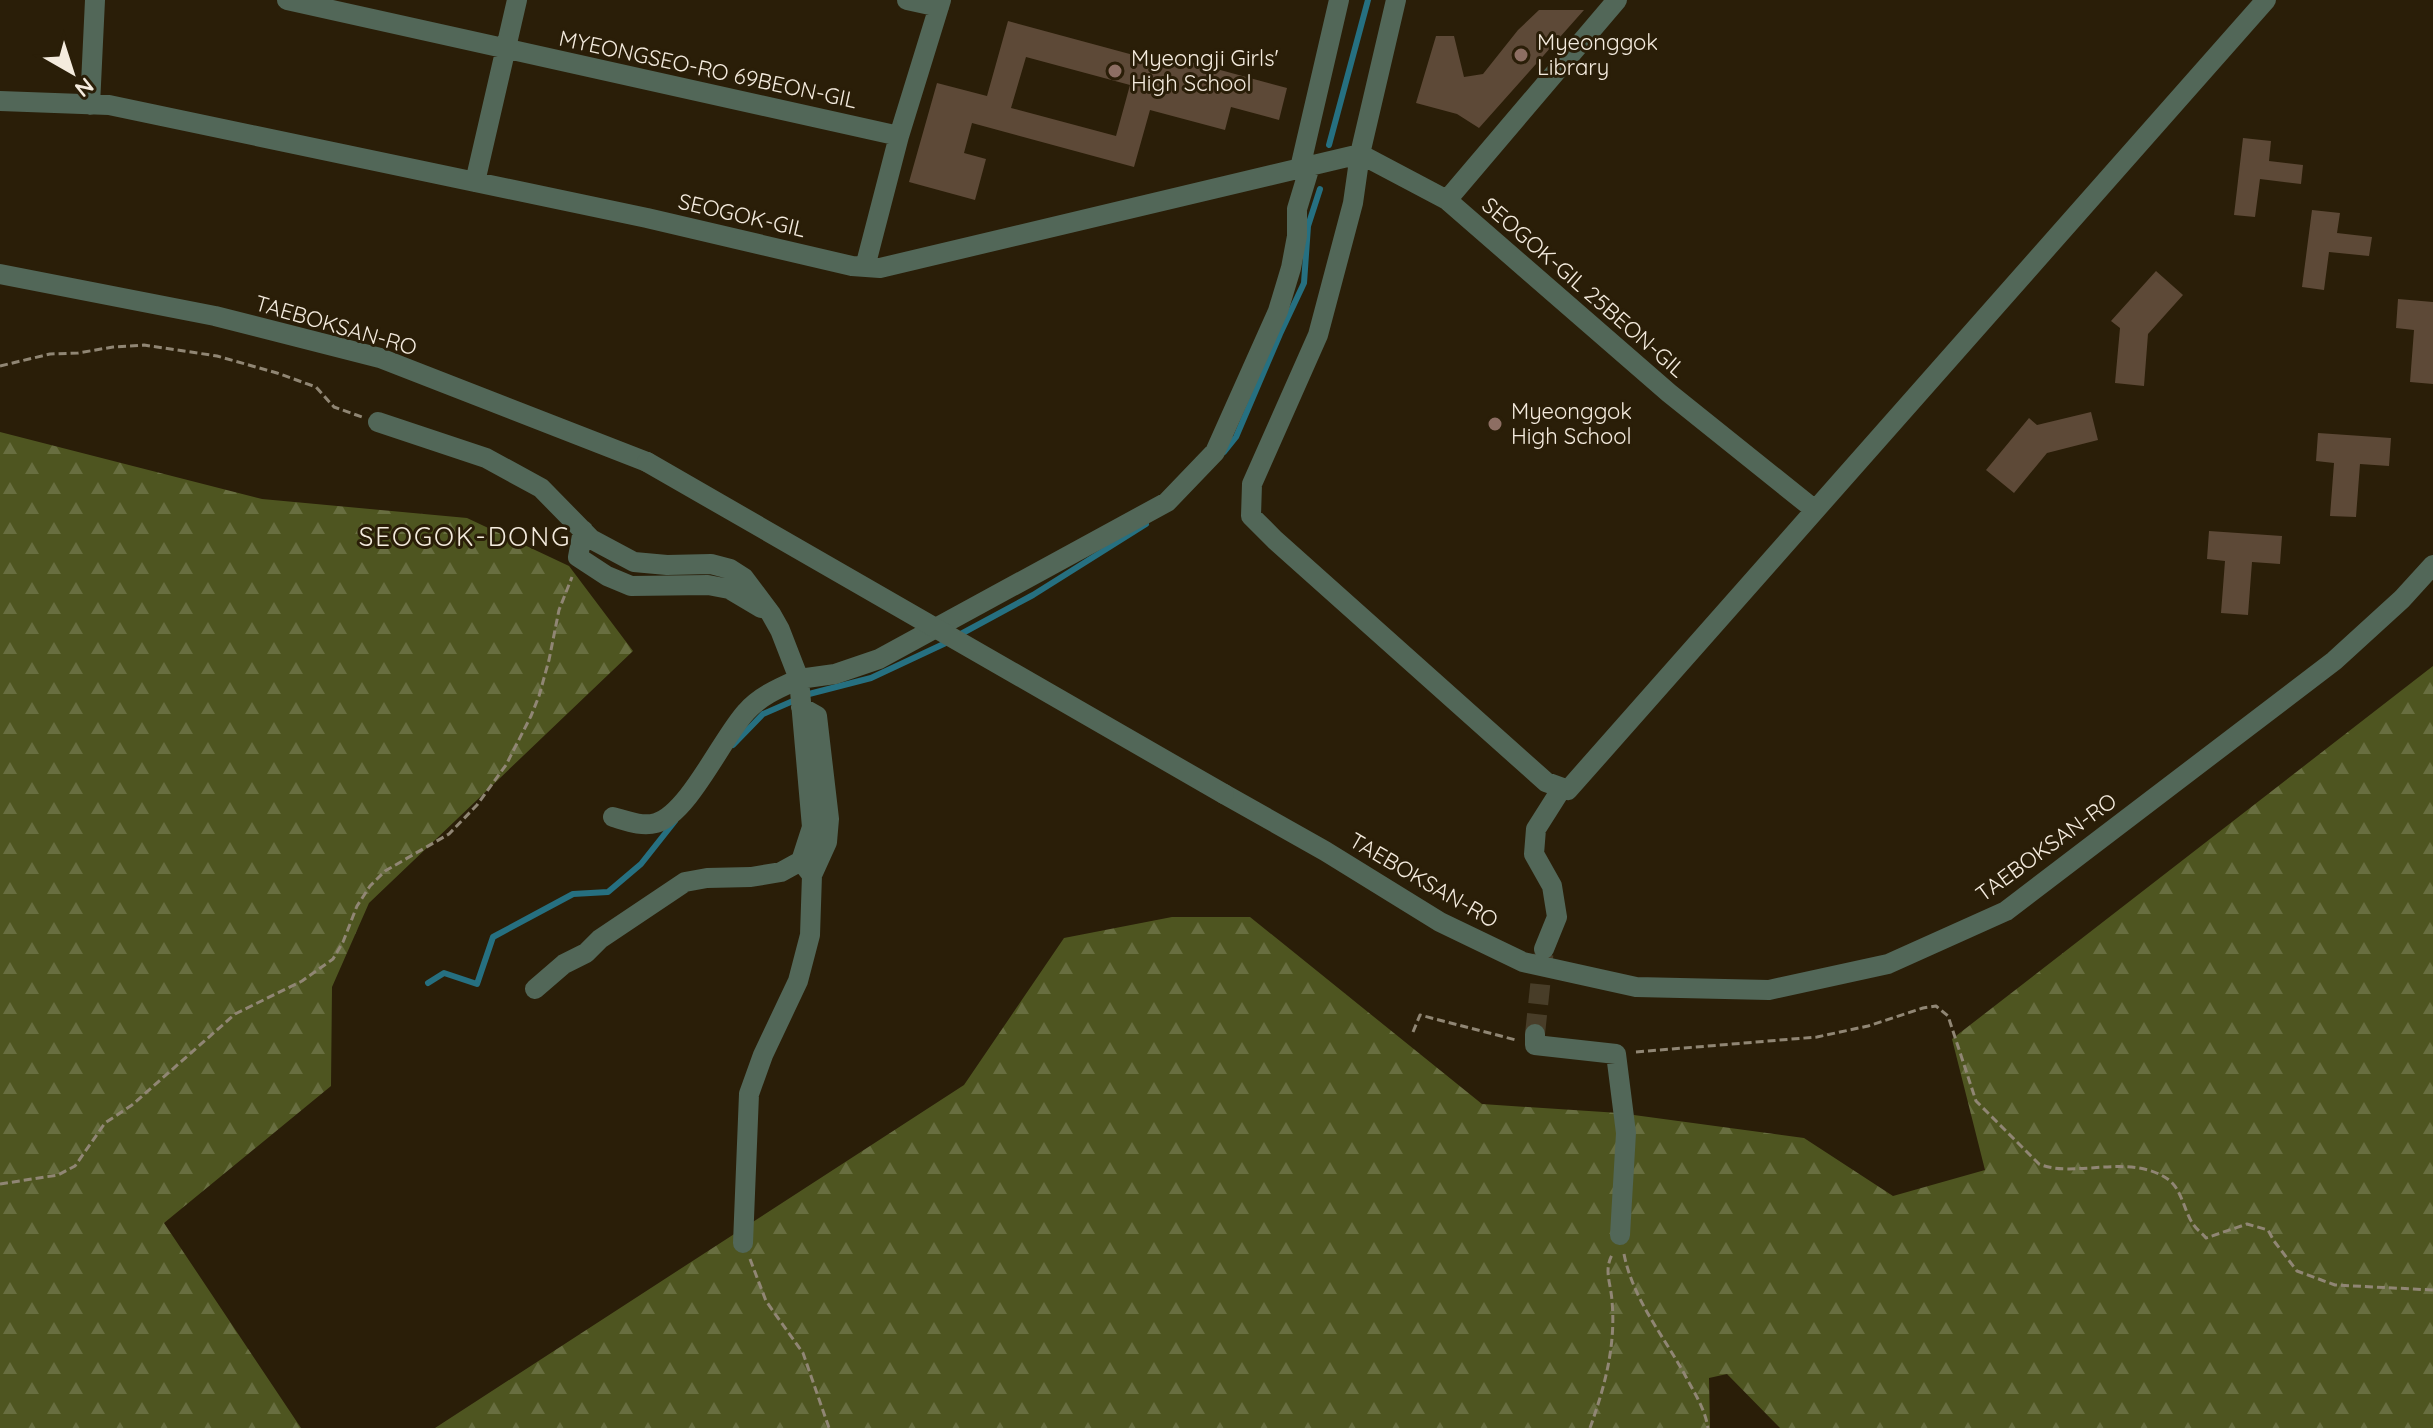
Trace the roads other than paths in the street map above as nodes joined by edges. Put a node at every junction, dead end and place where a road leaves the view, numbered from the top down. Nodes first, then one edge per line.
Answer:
1 (95, 0) edge
2 (287, 0) edge
3 (517, 0) edge
4 (907, 0) edge
5 (1339, 0) edge
6 (1396, 0) edge
7 (1617, 0) edge
8 (2266, 0) edge
9 (940, 4) edge
10 (376, 10) edge
11 (506, 49) junction
12 (0, 101) edge
13 (90, 105) junction
14 (899, 136) junction
15 (1360, 154) junction
16 (1305, 167) junction
17 (475, 182) junction
18 (1447, 200) junction
19 (865, 267) junction
20 (0, 274) edge
21 (378, 422) road end
22 (1815, 510) junction
23 (583, 530) junction
24 (2433, 565) edge
25 (771, 614) junction
26 (799, 679) junction
27 (1562, 788) junction
28 (613, 817) dead end
29 (806, 868) junction
30 (1544, 949) tunnel mouth
31 (535, 989) dead end
32 (1535, 1040) road end
33 (1620, 1235) road end
34 (743, 1243) road end

1 - 13 street
2 - 10 street, MYEONGSEO-RO 69BEON-GIL
3 - 11 street
4 - 9 street
5 - 16 street
6 - 15 street
7 - 18 street
8 - 22 street
9 - 14 street
10 - 11 street, MYEONGSEO-RO 69BEON-GIL
11 - 14 street, MYEONGSEO-RO 69BEON-GIL
11 - 17 street
12 - 13 street, SEOGOK-GIL
13 - 17 street, SEOGOK-GIL
14 - 19 street
15 - 16 street
15 - 18 street, SEOGOK-GIL 25BEON-GIL
15 - 27 street
16 - 19 street, SEOGOK-GIL
16 - 26 street
17 - 19 street, SEOGOK-GIL
18 - 22 street, SEOGOK-GIL 25BEON-GIL
20 - 24 street, TAEBOKSAN-RO, bridge
21 - 23 street
22 - 27 street
23 - 25 street
23 - 25 street
25 - 26 street
26 - 28 street
26 - 29 street
27 - 30 street
29 - 31 street
29 - 34 street
32 - 33 street

